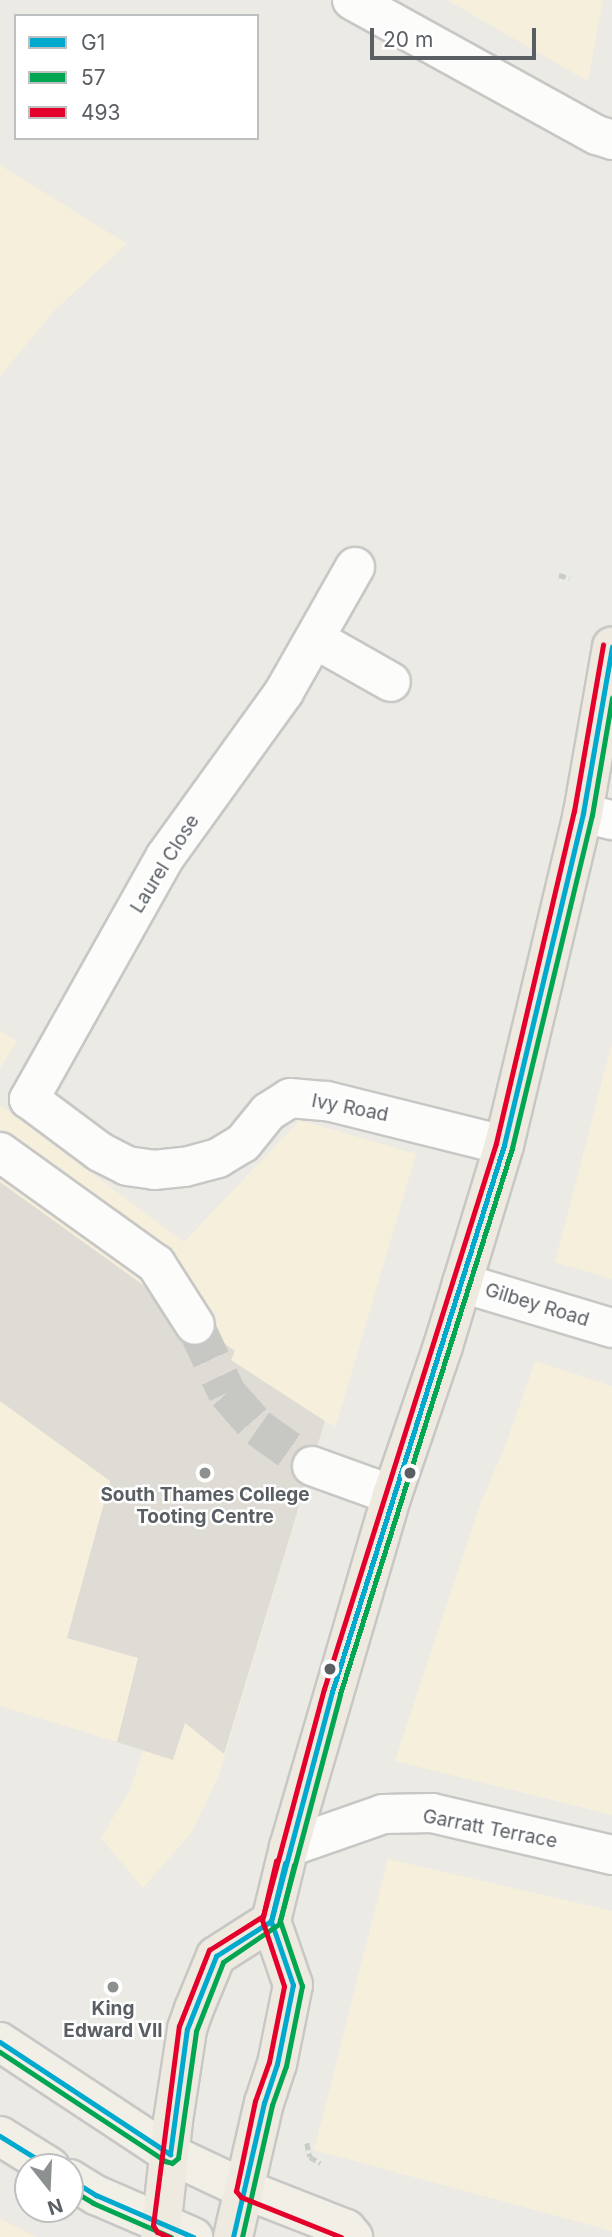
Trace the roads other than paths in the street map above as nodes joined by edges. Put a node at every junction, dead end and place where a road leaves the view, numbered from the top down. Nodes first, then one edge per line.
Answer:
1 (352, 0) edge
2 (612, 140) edge
3 (355, 566) dead end
4 (315, 639) junction
5 (612, 647) edge
6 (391, 681) dead end
7 (597, 817) edge
8 (29, 1099) joint
9 (504, 1145) junction
10 (0, 1152) edge
11 (462, 1283) junction
12 (195, 1325) tunnel mouth
13 (612, 1328) edge
14 (313, 1466) tunnel mouth
15 (392, 1495) junction
16 (289, 1847) junction
17 (612, 1855) edge
18 (271, 1921) junction
19 (0, 2042) edge
20 (0, 2136) edge
21 (27, 2153) edge
22 (170, 2154) junction
23 (84, 2188) edge
24 (244, 2189) junction
25 (172, 2233) edge
26 (233, 2237) edge
27 (353, 2237) edge

1 - 2 street
3 - 4 street, Laurel Close
4 - 6 street
4 - 8 street, Laurel Close
5 - 7 highway
7 - 9 highway
8 - 9 street, Ivy Road
9 - 11 highway
10 - 12 street
11 - 13 street, Gilbey Road
11 - 15 highway
14 - 15 street
15 - 16 highway
16 - 17 street, Garratt Terrace
16 - 18 highway
18 - 22 highway
18 - 24 highway
19 - 22 main road
20 - 21 main road
22 - 24 main road
22 - 25 highway
23 - 25 main road
24 - 26 highway
24 - 27 main road

